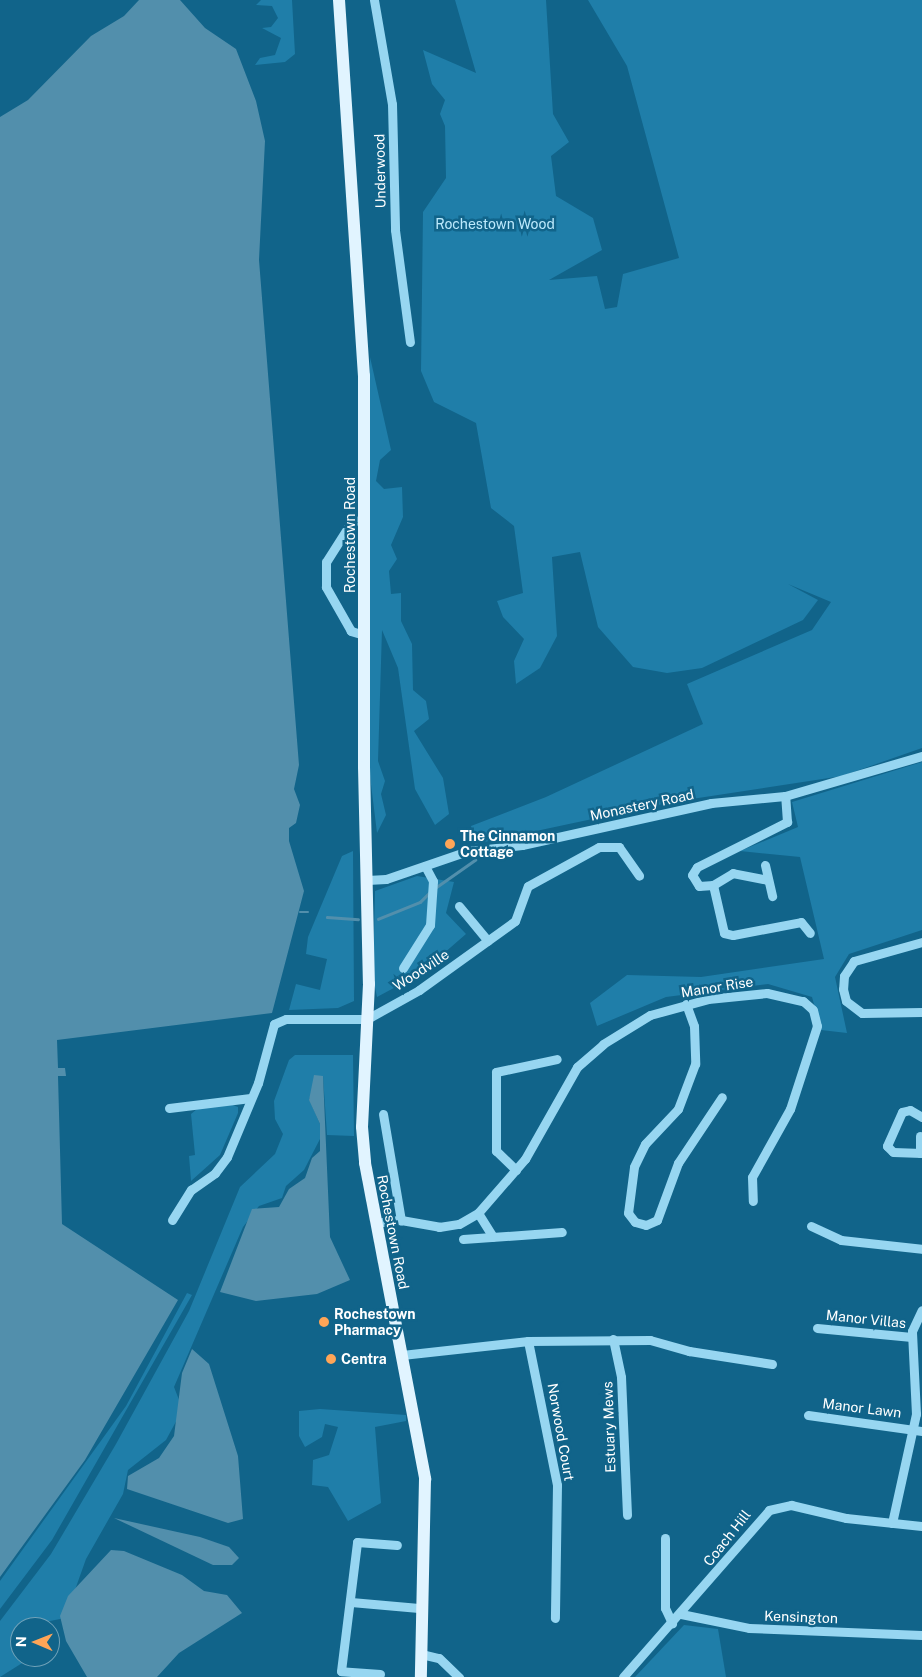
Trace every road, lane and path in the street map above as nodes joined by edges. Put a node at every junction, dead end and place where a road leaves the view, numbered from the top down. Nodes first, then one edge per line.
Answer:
1 (339, 0) edge
2 (374, 0) edge
3 (410, 342) dead end
4 (365, 520) junction
5 (364, 635) junction
6 (922, 756) edge
7 (785, 796) junction
8 (765, 865) dead end
9 (425, 866) junction
10 (639, 876) dead end
11 (368, 880) junction
12 (768, 880) junction
13 (713, 885) junction
14 (772, 896) dead end
15 (459, 906) dead end
16 (810, 933) dead end
17 (488, 941) junction
18 (922, 942) edge
19 (404, 968) dead end
20 (686, 1004) junction
21 (922, 1012) edge
22 (367, 1019) junction
23 (557, 1059) dead end
24 (722, 1097) dead end
25 (250, 1098) junction
26 (169, 1108) dead end
27 (383, 1114) dead end
28 (922, 1116) edge
29 (920, 1136) dead end
30 (921, 1153) edge
31 (516, 1170) junction
32 (753, 1201) dead end
33 (478, 1213) junction
34 (172, 1220) dead end
35 (401, 1220) junction
36 (376, 1223) junction
37 (811, 1226) dead end
38 (562, 1232) dead end
39 (492, 1237) junction
40 (463, 1239) dead end
41 (922, 1249) edge
42 (922, 1310) edge
43 (817, 1328) dead end
44 (912, 1337) junction
45 (613, 1339) junction
46 (528, 1341) junction
47 (402, 1355) junction
48 (772, 1364) dead end
49 (918, 1402) edge
50 (808, 1415) dead end
51 (918, 1429) edge
52 (627, 1515) dead end
53 (892, 1523) junction
54 (922, 1526) edge
55 (665, 1538) dead end
56 (397, 1545) dead end
57 (351, 1602) junction
58 (420, 1608) junction
59 (681, 1614) junction
60 (555, 1618) dead end
61 (672, 1623) junction
62 (922, 1635) edge
63 (421, 1654) junction
64 (380, 1674) dead end
65 (421, 1677) edge
66 (460, 1677) edge
67 (623, 1677) edge

1 - 4 main road, Rochestown Road
2 - 3 street, Underwood
4 - 5 main road, Rochestown Road
4 - 5 street
5 - 11 main road, Rochestown Road
6 - 7 street, Monastery Road
7 - 9 street, Monastery Road
7 - 13 street
8 - 12 street
9 - 11 street, Monastery Road
9 - 19 street
10 - 17 street, Woodville
11 - 22 main road, Rochestown Road
12 - 13 street
12 - 14 street
13 - 16 street
15 - 17 street
17 - 22 street, Woodville
18 - 21 street
20 - 24 street
20 - 31 street, Manor Rise
20 - 32 street, Manor Rise
22 - 25 street
22 - 36 main road, Rochestown Road
23 - 31 street
25 - 26 street
25 - 34 street
27 - 35 street
28 - 30 street
29 - 30 street
31 - 33 street, Manor Rise
33 - 35 street
33 - 39 street
35 - 36 street
36 - 47 main road, Rochestown Road
37 - 41 street
38 - 39 street
39 - 40 street
42 - 44 street
43 - 44 street, Manor Villas
44 - 49 street
45 - 46 street
45 - 48 street
45 - 52 street, Estuary Mews
46 - 47 street
46 - 60 street, Norwood Court
47 - 58 main road, Rochestown Road
49 - 51 street
50 - 51 street, Manor Lawn
51 - 53 street
53 - 54 street, Coach Hill
53 - 59 street, Coach Hill
55 - 61 street
56 - 57 street
57 - 58 street
57 - 64 street
58 - 63 main road, Rochestown Road
59 - 61 street, Coach Hill
59 - 62 street, Kensington
61 - 67 street, Coach Hill
63 - 65 main road, Rochestown Road
63 - 66 street

